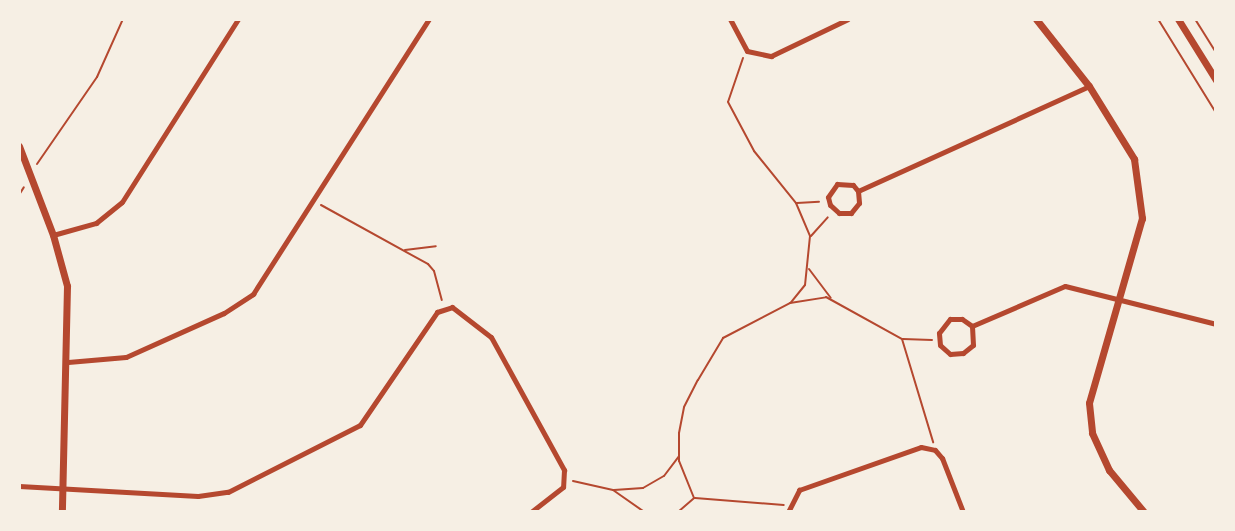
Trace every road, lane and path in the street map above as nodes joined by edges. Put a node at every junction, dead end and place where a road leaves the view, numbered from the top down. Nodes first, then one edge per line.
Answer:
1 (122, 19) edge
2 (238, 19) edge
3 (429, 19) edge
4 (730, 19) edge
5 (848, 19) edge
6 (1036, 19) edge
7 (1158, 19) edge
8 (1178, 19) edge
9 (1195, 19) edge
10 (747, 51) junction
11 (1216, 52) edge
12 (1216, 80) edge
13 (1089, 86) junction
14 (1216, 113) edge
15 (19, 146) edge
16 (30, 176) junction
17 (858, 191) junction
18 (19, 195) edge
19 (313, 201) junction
20 (796, 203) junction
21 (830, 205) junction
22 (53, 235) junction
23 (810, 236) junction
24 (436, 246) dead end
25 (404, 250) junction
26 (808, 268) junction
27 (1119, 297) junction
28 (833, 300) junction
29 (790, 303) junction
30 (444, 308) junction
31 (1216, 324) edge
32 (972, 326) junction
33 (938, 339) junction
34 (902, 340) junction
35 (68, 362) junction
36 (935, 450) junction
37 (679, 456) junction
38 (566, 479) junction
39 (19, 486) edge
40 (64, 488) junction
41 (613, 491) junction
42 (694, 498) junction
43 (788, 509) edge
44 (62, 512) edge
45 (531, 512) edge
46 (645, 512) edge
47 (678, 512) edge
48 (963, 512) edge
49 (1144, 512) edge

1 - 16 path
2 - 22 street
3 - 19 street
4 - 10 street
5 - 10 street
6 - 13 street
7 - 14 path
8 - 12 street
9 - 11 path
10 - 20 path
13 - 17 street
13 - 27 street
15 - 16 street
16 - 18 path
16 - 22 street
17 - 21 street
17 - 21 street
19 - 25 path
19 - 35 street
20 - 21 path
20 - 23 path
21 - 23 path
22 - 35 street
23 - 26 path
24 - 25 path
25 - 30 path
26 - 28 path
26 - 29 path
27 - 31 street
27 - 32 street
27 - 49 street
28 - 29 path
28 - 34 path
29 - 37 path
30 - 38 street
30 - 40 street
32 - 33 street
32 - 33 street
33 - 34 path
34 - 36 path
35 - 40 street
36 - 43 street
36 - 48 street
37 - 41 path
37 - 42 path
38 - 41 path
38 - 45 street
39 - 40 street
40 - 44 street
41 - 46 path
42 - 43 path
42 - 47 path

